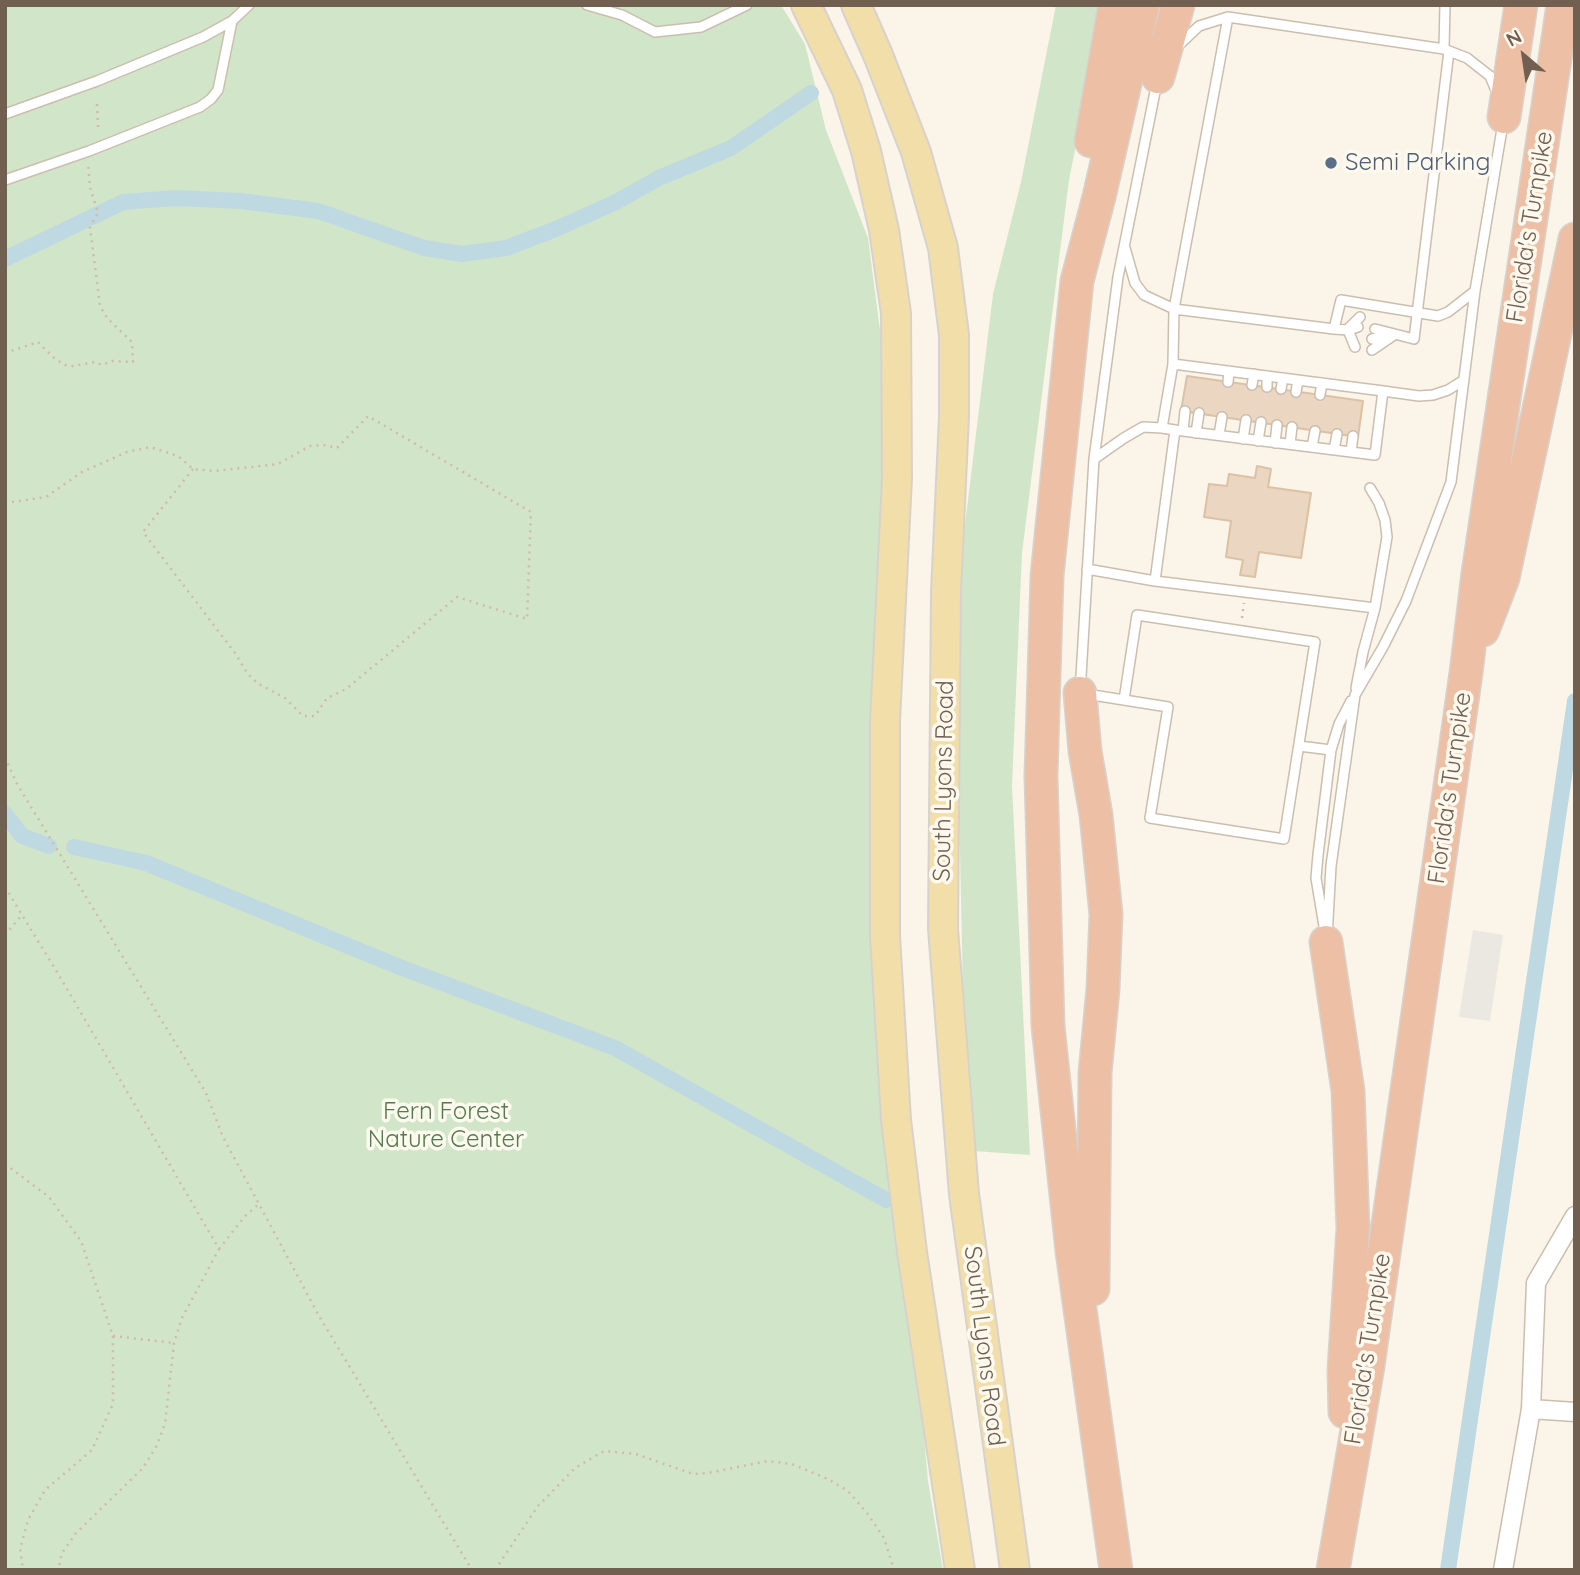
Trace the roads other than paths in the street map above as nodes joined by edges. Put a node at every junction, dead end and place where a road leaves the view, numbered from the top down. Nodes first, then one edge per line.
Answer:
1 (249, 5) edge
2 (587, 5) edge
3 (747, 5) edge
4 (806, 5) edge
5 (856, 5) edge
6 (1115, 5) edge
7 (1143, 5) edge
8 (1178, 5) edge
9 (1445, 5) edge
10 (1521, 5) edge
11 (1563, 5) edge
12 (1228, 17) junction
13 (232, 20) junction
14 (1447, 50) junction
15 (1158, 78) junction
16 (5, 114) edge
17 (1504, 117) junction
18 (5, 180) edge
19 (1575, 239) edge
20 (1124, 243) junction
21 (1077, 281) junction
22 (1475, 290) junction
23 (1174, 309) junction
24 (1418, 312) junction
25 (1360, 317) dead end
26 (1334, 329) junction
27 (1394, 335) junction
28 (1173, 364) junction
29 (1229, 371) junction
30 (1254, 374) junction
31 (1268, 376) junction
32 (1283, 378) junction
33 (1298, 380) junction
34 (1464, 380) junction
35 (1227, 382) dead end
36 (1322, 383) junction
37 (1252, 385) dead end
38 (1344, 386) junction
39 (1267, 387) dead end
40 (1360, 388) junction
41 (1282, 389) dead end
42 (1383, 391) junction
43 (1296, 392) dead end
44 (1320, 395) dead end
45 (1342, 398) dead end
46 (1359, 401) dead end
47 (1185, 411) dead end
48 (1199, 414) dead end
49 (1222, 417) dead end
50 (1245, 420) dead end
51 (1261, 422) dead end
52 (1277, 425) dead end
53 (1292, 427) dead end
54 (1162, 428) junction
55 (1179, 430) junction
56 (1315, 430) dead end
57 (1196, 433) junction
58 (1337, 434) dead end
59 (1219, 435) junction
60 (1353, 436) dead end
61 (1243, 439) junction
62 (1258, 440) junction
63 (1275, 443) junction
64 (1290, 444) junction
65 (1312, 447) junction
66 (1334, 450) junction
67 (1351, 452) junction
68 (1094, 458) junction
69 (1370, 488) dead end
70 (1087, 569) junction
71 (1155, 581) junction
72 (1375, 608) junction
73 (1466, 673) junction
74 (1080, 693) junction
75 (1355, 695) junction
76 (1124, 700) junction
77 (1299, 746) junction
78 (1331, 750) junction
79 (1326, 942) junction
80 (1575, 1216) edge
81 (1086, 1356) junction
82 (1531, 1409) junction
83 (1575, 1412) edge
84 (1347, 1480) junction
85 (960, 1570) edge
86 (1015, 1570) edge
87 (1116, 1570) edge
88 (1333, 1570) edge
89 (1503, 1570) edge

1 - 13 lane
2 - 3 lane
4 - 85 main road
5 - 86 main road, South Lyons Road
6 - 21 highway
7 - 21 highway
8 - 15 highway
9 - 14 lane
10 - 17 highway
11 - 73 highway, Florida's Turnpike
12 - 14 lane
12 - 15 lane
12 - 23 lane
13 - 16 lane
13 - 18 lane
14 - 17 lane
14 - 24 lane
15 - 20 lane
17 - 22 lane
19 - 73 highway
20 - 23 lane
20 - 68 lane
21 - 81 highway
22 - 24 lane
22 - 34 lane
23 - 26 lane
23 - 28 lane
24 - 26 lane
24 - 27 lane
25 - 26 lane
27 - 27 lane
28 - 29 lane
28 - 54 lane
29 - 30 lane
29 - 35 lane
30 - 31 lane
30 - 37 lane
31 - 32 lane
31 - 39 lane
32 - 33 lane
32 - 41 lane
33 - 36 lane
33 - 43 lane
34 - 42 lane
34 - 75 lane
36 - 38 lane
36 - 44 lane
38 - 40 lane
38 - 45 lane
40 - 42 lane
40 - 46 lane
42 - 67 lane
47 - 55 lane
48 - 57 lane
49 - 59 lane
50 - 61 lane
51 - 62 lane
52 - 63 lane
53 - 64 lane
54 - 55 lane
54 - 68 lane
55 - 57 lane
55 - 71 lane
56 - 65 lane
57 - 59 lane
58 - 66 lane
59 - 61 lane
60 - 67 lane
61 - 62 lane
62 - 63 lane
63 - 64 lane
64 - 65 lane
65 - 66 lane
66 - 67 lane
68 - 70 lane
69 - 72 lane
70 - 71 lane
70 - 74 lane
71 - 72 lane
72 - 75 lane
73 - 84 highway, Florida's Turnpike
74 - 76 lane
74 - 81 highway
75 - 78 lane
75 - 79 lane
76 - 77 lane
76 - 77 lane
77 - 78 lane
78 - 79 lane
79 - 84 highway
80 - 82 street
81 - 87 highway
82 - 83 street
82 - 89 street
84 - 88 highway, Florida's Turnpike

